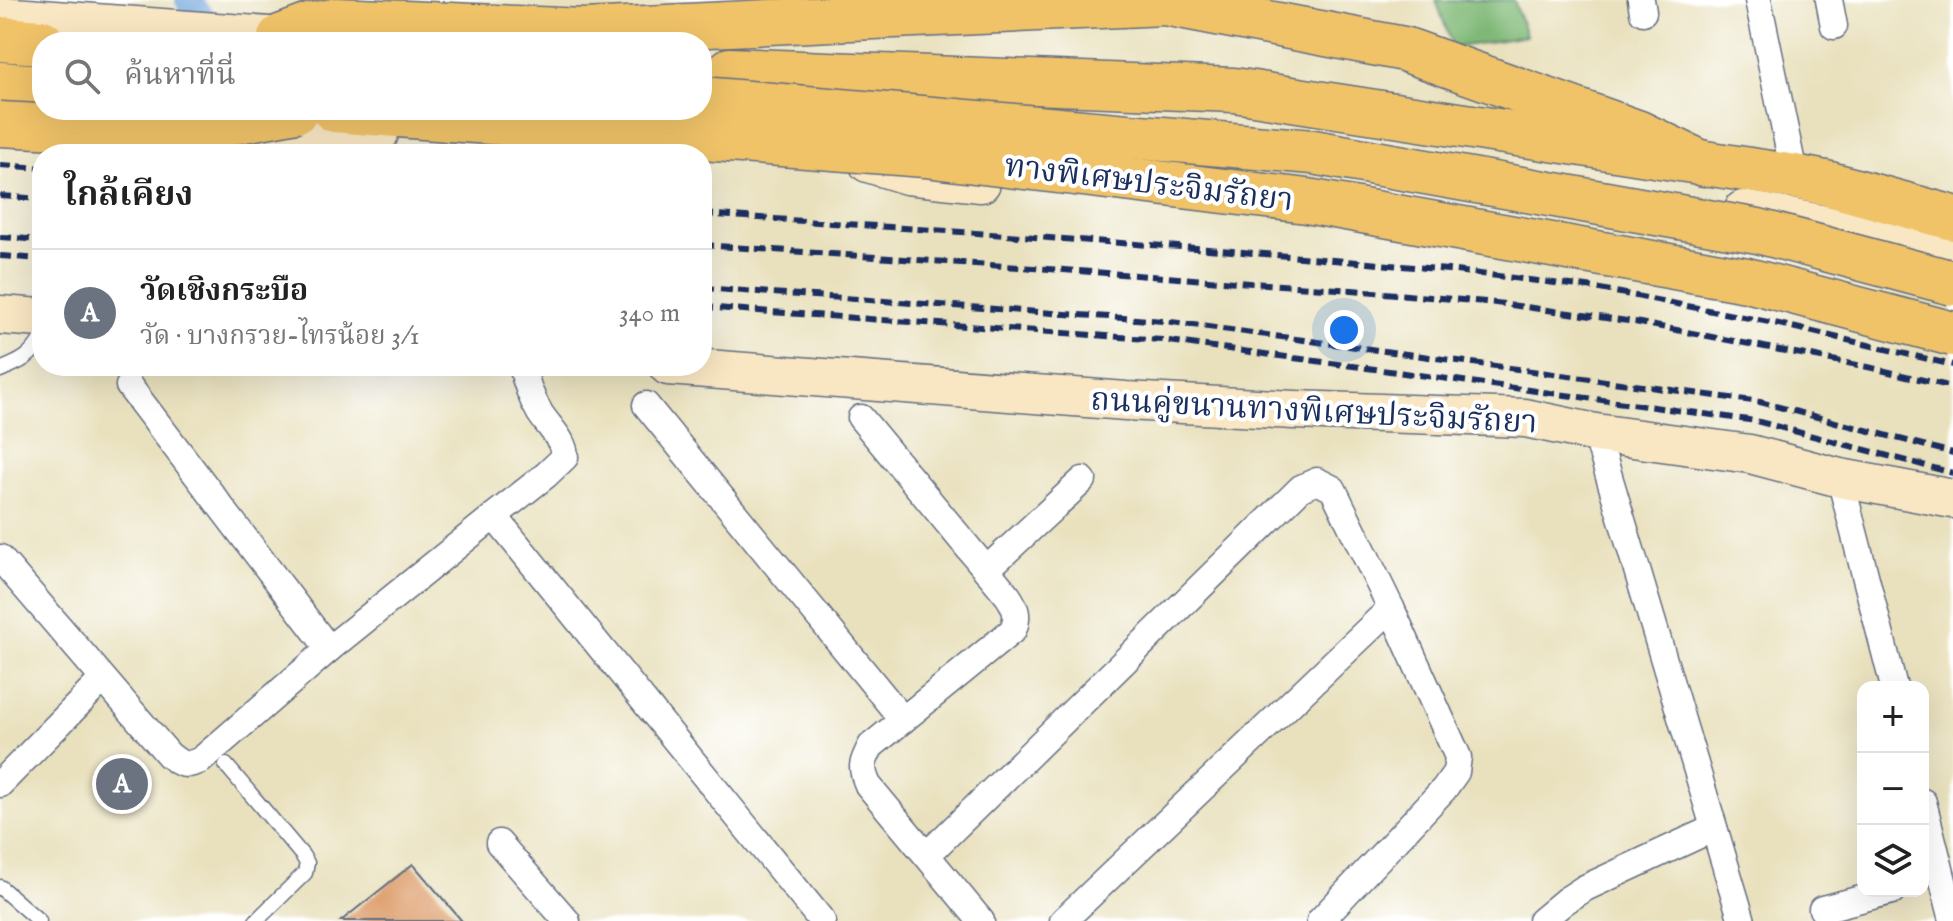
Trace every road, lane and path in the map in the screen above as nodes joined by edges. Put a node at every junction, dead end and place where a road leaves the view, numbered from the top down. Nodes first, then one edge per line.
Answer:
1 (1758, 0) edge
2 (895, 8) edge
3 (0, 16) edge
4 (213, 32) edge
5 (280, 32) edge
6 (0, 39) edge
7 (32, 41) edge
8 (712, 79) edge
9 (712, 79) edge
10 (712, 80) edge
11 (0, 84) edge
12 (32, 86) edge
13 (0, 106) edge
14 (32, 108) edge
15 (757, 109) junction
16 (191, 120) edge
17 (245, 120) edge
18 (465, 120) edge
19 (0, 124) edge
20 (509, 144) edge
21 (712, 159) edge
22 (1704, 164) junction
23 (1792, 164) dead end
24 (1953, 218) edge
25 (1953, 256) edge
26 (1953, 283) edge
27 (0, 315) edge
28 (32, 317) edge
29 (1953, 334) edge
30 (32, 352) edge
31 (712, 369) edge
32 (0, 370) edge
33 (524, 376) edge
34 (129, 386) dead end
35 (646, 405) dead end
36 (861, 418) dead end
37 (1596, 433) junction
38 (1840, 478) junction
39 (1083, 480) dead end
40 (1953, 499) edge
41 (494, 516) junction
42 (0, 558) edge
43 (986, 570) junction
44 (1391, 608) junction
45 (329, 649) junction
46 (103, 679) junction
47 (1892, 681) edge
48 (903, 720) junction
49 (226, 765) dead end
50 (0, 784) edge
51 (1926, 825) edge
52 (1714, 828) junction
53 (499, 843) dead end
54 (927, 855) junction
55 (1933, 880) edge
56 (0, 887) edge
57 (1869, 897) edge
58 (1822, 909) dead end
59 (978, 920) edge
60 (1953, 920) edge
61 (39, 921) edge
62 (256, 921) edge
63 (567, 921) edge
64 (822, 921) edge
65 (1063, 921) edge
66 (1320, 921) edge
67 (1541, 921) edge
68 (1742, 921) edge

1 - 23 street
2 - 5 highway
2 - 22 highway
3 - 4 main road
6 - 7 highway
8 - 22 highway
9 - 26 highway, ทางพิเศษประจิมรัถยา, bridge
10 - 15 main road
11 - 12 highway
13 - 14 main road
15 - 21 main road
15 - 25 main road
16 - 20 main road
17 - 19 highway, bridge
18 - 29 highway, ทางพิเศษประจิมรัถยา, bridge
22 - 24 highway
27 - 28 main road
30 - 32 lane
31 - 37 main road, ถนนคู่ขนานทางพิเศษประจิมรัถยา
33 - 41 street
34 - 45 street
35 - 48 street
36 - 43 street
37 - 38 main road, ถนนคู่ขนานทางพิเศษประจิมรัถยา
37 - 52 street
38 - 40 main road, ถนนคู่ขนานทางพิเศษประจิมรัถยา
38 - 47 street
39 - 43 street
41 - 45 street
41 - 64 street
42 - 46 street
43 - 48 street
44 - 54 street
44 - 65 street
44 - 66 street
45 - 46 street
46 - 50 street
48 - 54 street
49 - 62 lane
51 - 55 street
52 - 67 street
52 - 68 street
53 - 63 street
54 - 59 street
55 - 60 street
56 - 61 lane
57 - 58 street

